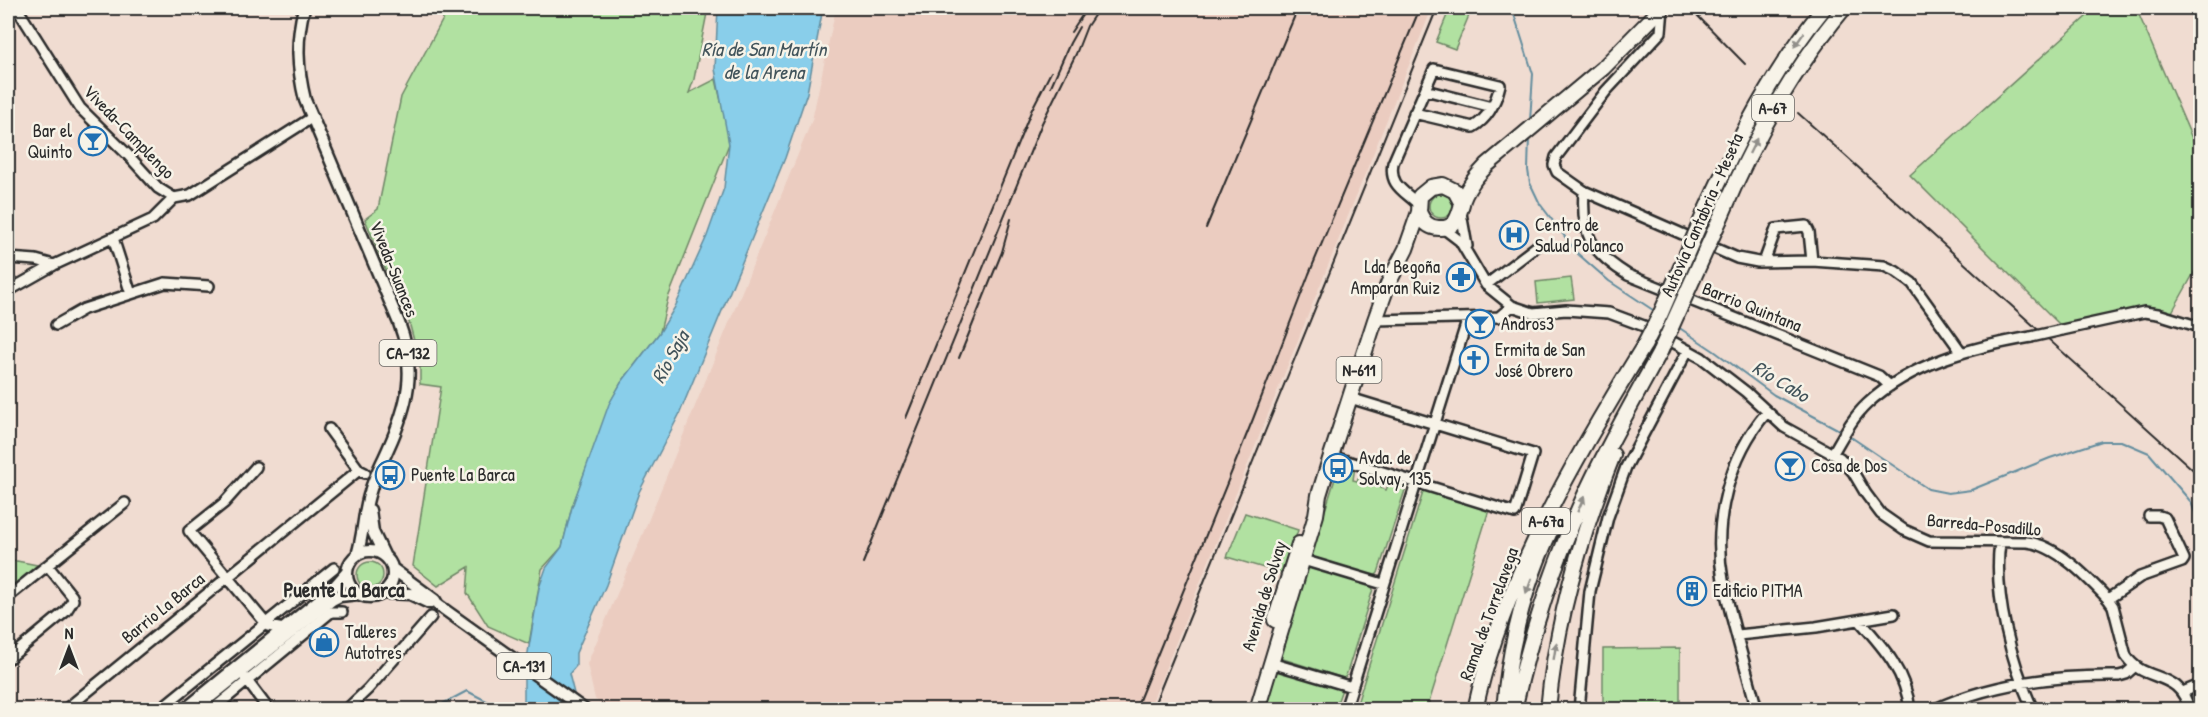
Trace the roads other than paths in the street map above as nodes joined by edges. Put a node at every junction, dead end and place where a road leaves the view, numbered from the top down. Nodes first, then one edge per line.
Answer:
1 (17, 8) edge
2 (304, 8) edge
3 (1662, 8) edge
4 (1824, 8) edge
5 (1844, 8) edge
6 (1425, 90) junction
7 (1492, 107) junction
8 (1414, 113) junction
9 (313, 117) junction
10 (1487, 165) junction
11 (1449, 187) junction
12 (1584, 191) junction
13 (174, 198) junction
14 (1420, 203) junction
15 (1461, 208) junction
16 (1439, 228) junction
17 (113, 238) junction
18 (1537, 246) dead end
19 (1406, 249) junction
20 (1470, 257) junction
21 (8, 258) edge
22 (1812, 261) junction
23 (1764, 262) junction
24 (54, 265) junction
25 (1486, 285) junction
26 (209, 286) dead end
27 (8, 291) edge
28 (131, 294) junction
29 (1512, 306) junction
30 (1468, 318) junction
31 (1375, 320) junction
32 (56, 325) dead end
33 (2200, 327) edge
34 (1645, 344) junction
35 (1688, 350) junction
36 (1660, 352) junction
37 (1962, 352) junction
38 (1890, 386) junction
39 (1350, 398) junction
40 (1767, 412) junction
41 (1434, 424) junction
42 (329, 429) dead end
43 (1833, 453) junction
44 (1331, 456) junction
45 (256, 467) dead end
46 (1415, 482) junction
47 (1319, 495) junction
48 (125, 503) dead end
49 (367, 505) junction
50 (2148, 516) dead end
51 (2001, 542) junction
52 (357, 555) junction
53 (384, 555) junction
54 (1303, 560) junction
55 (48, 566) junction
56 (334, 568) dead end
57 (393, 569) junction
58 (347, 572) junction
59 (227, 577) junction
60 (1383, 584) junction
61 (383, 593) junction
62 (358, 594) junction
63 (8, 597) edge
64 (2108, 599) junction
65 (438, 605) junction
66 (342, 612) dead end
67 (315, 614) junction
68 (1894, 614) dead end
69 (431, 617) dead end
70 (1859, 620) junction
71 (269, 632) junction
72 (1738, 636) junction
73 (8, 659) edge
74 (1271, 663) junction
75 (2134, 667) junction
76 (244, 677) junction
77 (2021, 683) junction
78 (2200, 685) edge
79 (1352, 687) junction
80 (2183, 692) junction
81 (64, 710) edge
82 (159, 710) edge
83 (184, 710) edge
84 (194, 710) edge
85 (212, 710) edge
86 (269, 710) edge
87 (346, 710) edge
88 (585, 710) edge
89 (1248, 710) edge
90 (1257, 710) edge
91 (1345, 710) edge
92 (1475, 710) edge
93 (1504, 710) edge
94 (1514, 710) edge
95 (1548, 710) edge
96 (1579, 710) edge
97 (1756, 710) edge
98 (1910, 710) edge
99 (1933, 710) edge
100 (2033, 710) edge
101 (2189, 710) edge

1 - 13 street, Viveda-Camplengo
2 - 9 main road, CA-132
3 - 10 highway, N-611
3 - 12 street
4 -> 34 highway, Autovía Cantabria - Meseta / A-67, bridge
36 -> 5 highway, Autovía Cantabria - Meseta / A-67, bridge
6 - 7 street
6 - 7 street
6 - 8 street
7 - 8 street
8 - 14 street
9 - 13 street, Viveda-Camplengo
9 - 49 main road, Viveda-Suances / CA-132
10 - 11 highway, N-611
10 - 15 highway, N-611
11 - 14 highway, N-611
11 - 15 highway
12 - 23 street
12 - 38 street, Barrio Quintana
13 - 17 street
14 - 16 highway
14 - 19 highway, N-611
15 - 16 highway, N-611
15 - 20 street, Barreda-Posadillo
16 - 19 highway, N-611
16 - 20 street, Barreda-Posadillo
17 - 24 street
17 - 28 street
18 - 25 street
19 - 31 highway, Avenida de Solvay / N-611
20 - 25 street, Barreda-Posadillo
21 - 24 street
22 - 23 street
22 - 23 street
22 - 37 street
24 - 27 street
25 - 29 street, Barreda-Posadillo
26 - 28 street
28 - 32 street
29 - 30 street
29 - 35 street, Barreda-Posadillo
30 - 31 street
30 - 41 street
31 - 39 highway, Avenida de Solvay / N-611
33 - 37 street, bridge
34 - 92 highway, Ramal de Torrelavega / A-67a
34 -> 93 highway, A-67
35 - 40 street, Barreda-Posadillo
35 - 96 street
94 -> 36 highway, A-67a
95 -> 36 highway, A-67
37 - 38 street
38 - 43 street
39 - 41 street
39 - 44 highway, Avenida de Solvay / N-611
40 - 43 street, Barreda-Posadillo
40 - 72 street
41 - 46 street
41 - 46 street
42 - 59 street, Barrio La Barca
43 - 51 street, Barreda-Posadillo
44 - 46 street
44 - 47 highway, Avenida de Solvay / N-611
45 - 59 street, Barrio La Barca
46 - 60 street
47 - 54 highway, Avenida de Solvay / N-611
47 - 89 highway, Avenida de Solvay / N-611
48 - 55 street
49 - 52 main road, Viveda-Suances / CA-132
49 - 53 main road
50 - 64 street
51 - 64 street, Barreda-Posadillo
51 - 77 street
52 - 53 main road
52 - 58 main road
53 - 57 main road, CA-131
54 - 60 street, Avenida de Solvay
54 - 74 highway, Avenida de Solvay / N-611
55 - 63 street
55 - 73 street
56 - 71 street
57 - 61 main road
57 - 65 main road, CA-131
58 - 62 main road
58 - 71 main road
59 - 71 street, Barrio La Barca
59 - 81 street, Barrio La Barca
60 - 79 street
61 - 62 main road, CA-131
61 - 65 main road, CA-131
62 - 67 main road, CA-131
64 - 75 street, Barreda-Posadillo
65 - 88 main road, CA-131
66 - 76 street
67 - 71 main road
67 - 76 main road, CA-131
68 - 70 street
69 - 87 street
70 - 72 street
70 - 98 street
71 - 76 main road
71 - 82 street
71 - 83 main road
72 - 97 street
74 - 79 street, Avenida de Solvay
74 - 90 highway, Avenida de Solvay / N-611
75 - 77 street
75 - 80 street
76 - 84 main road, CA-131
76 - 85 street
76 - 86 street
77 - 99 street
77 - 100 street
78 - 80 street
79 - 91 street
80 - 101 street

